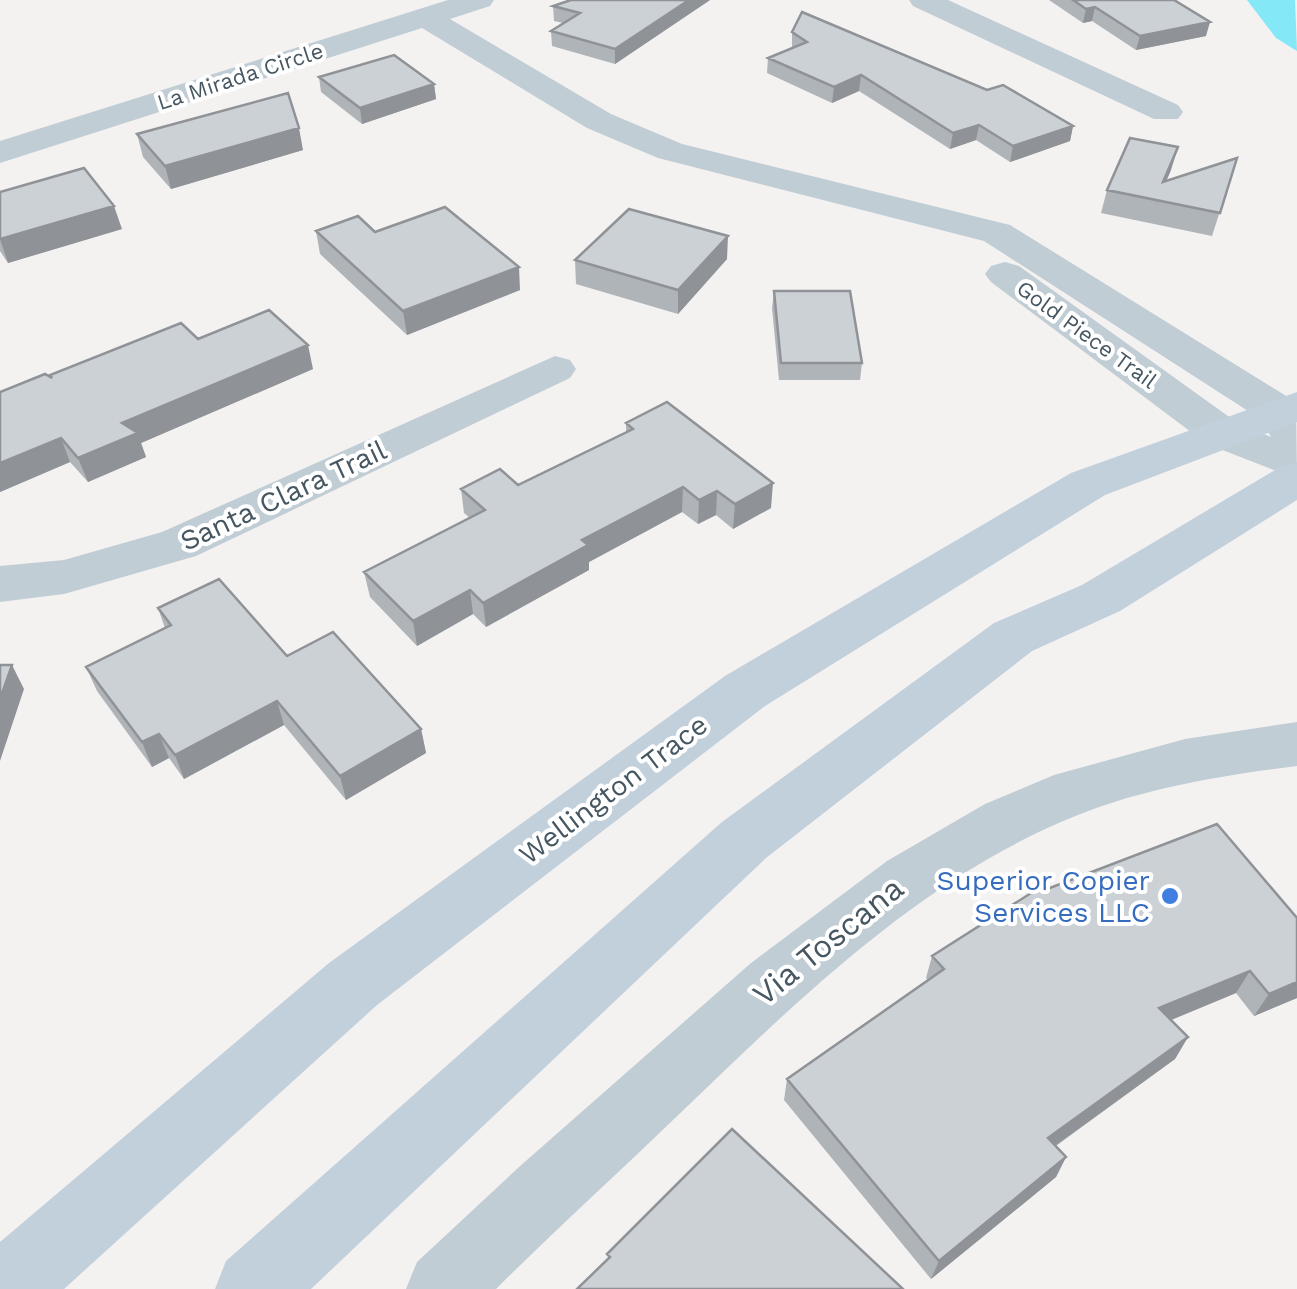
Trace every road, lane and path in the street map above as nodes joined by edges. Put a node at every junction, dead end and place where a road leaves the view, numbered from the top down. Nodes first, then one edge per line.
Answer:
1 (479, 0) edge
2 (924, 0) edge
3 (425, 17) junction
4 (1166, 112) dead end
5 (0, 152) edge
6 (877, 202) junction
7 (555, 369) dead end
8 (1293, 431) edge
9 (1223, 434) junction
10 (1297, 478) edge
11 (0, 584) edge
12 (1297, 744) edge
13 (4, 1289) edge
14 (254, 1289) edge
15 (444, 1289) edge

1 - 3 street, La Mirada Circle
2 - 4 street
3 - 5 street, La Mirada Circle
3 - 6 street, Gold Piece Trail
6 - 8 street, Gold Piece Trail
6 - 9 street, Gold Piece Trail
7 - 11 street, Santa Clara Trail
8 - 9 street, Wellington Trace
9 - 13 street, Wellington Trace
10 - 14 street
12 - 15 street, Via Toscana

